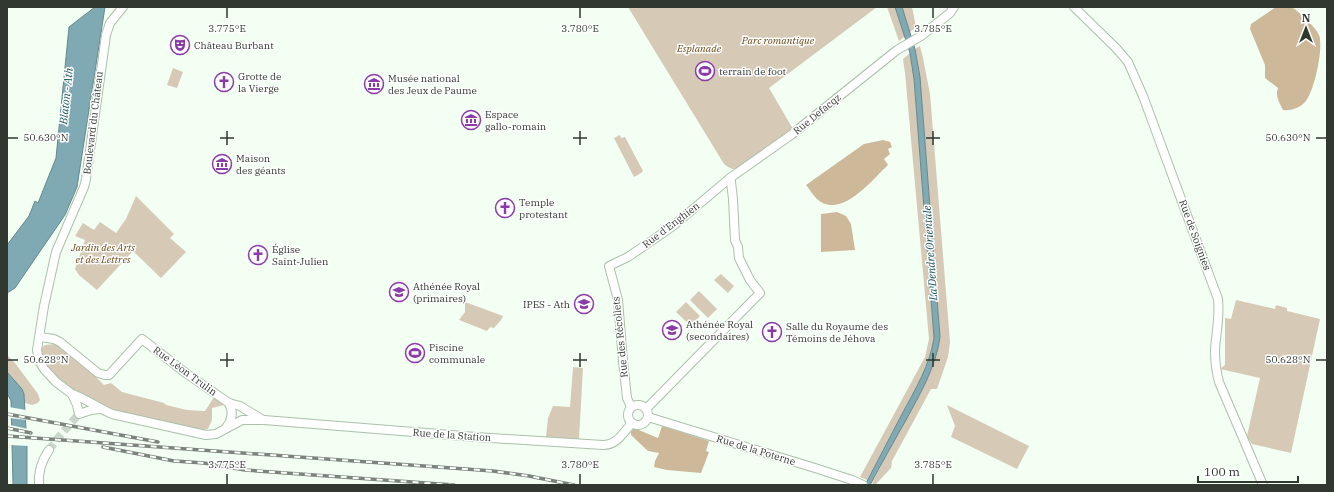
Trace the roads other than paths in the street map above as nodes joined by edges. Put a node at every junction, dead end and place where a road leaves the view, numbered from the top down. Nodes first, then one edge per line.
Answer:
1 (123, 7) edge
2 (954, 7) edge
3 (1074, 7) edge
4 (730, 178) junction
5 (609, 266) joint
6 (40, 337) junction
7 (72, 394) junction
8 (229, 403) junction
9 (631, 407) junction
10 (646, 408) junction
11 (100, 409) junction
12 (648, 417) junction
13 (264, 420) junction
14 (632, 423) junction
15 (226, 428) junction
16 (49, 450) tunnel mouth
17 (861, 484) edge
18 (39, 485) edge
19 (1263, 485) edge

1 - 6 street, Boulevard du Château
2 - 4 street, Rue Defacqz
3 - 19 street, Rue de Soignies
4 - 5 street, Rue d'Enghien
4 - 10 street
5 - 9 street, Rue des Récollets
6 - 7 street, Boulevard du Château
6 - 8 street, Rue Léon Trulin
7 - 11 street
7 - 11 street
8 - 13 street, Rue Léon Trulin
8 - 15 street
9 - 10 street
9 - 14 street
10 - 12 street
11 - 15 street
12 - 14 street
12 - 17 street, Rue de la Poterne
13 - 14 street, Rue de la Station
13 - 15 street, Rue de la Station
16 - 18 street

